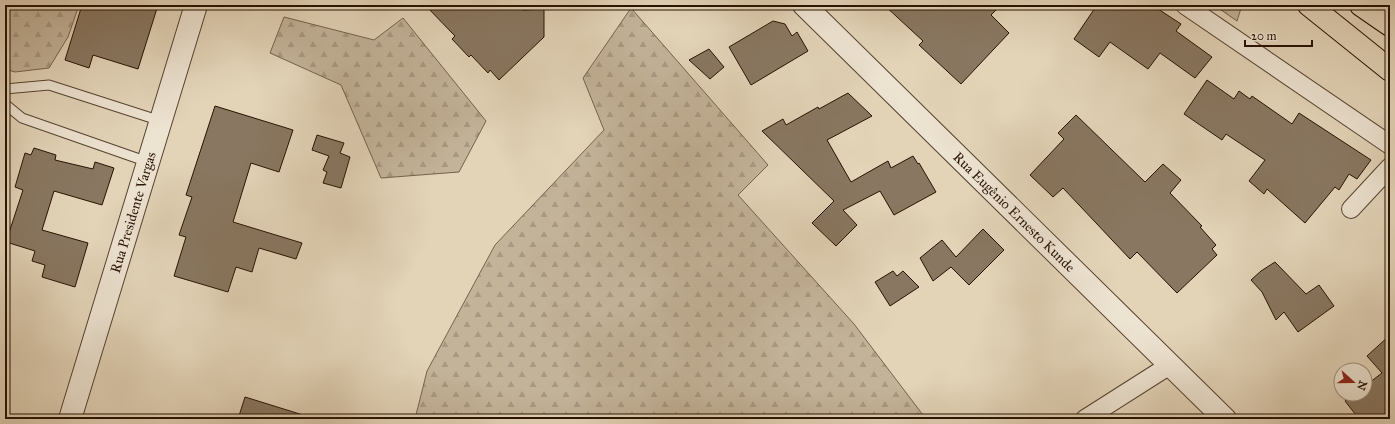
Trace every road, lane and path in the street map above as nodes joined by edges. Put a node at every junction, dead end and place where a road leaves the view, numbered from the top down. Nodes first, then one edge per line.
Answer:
1 (196, 5) edge
2 (804, 5) edge
3 (1185, 5) edge
4 (1309, 5) edge
5 (1362, 5) edge
6 (1390, 25) edge
7 (1390, 70) edge
8 (5, 89) edge
9 (5, 104) edge
10 (161, 121) junction
11 (1390, 145) edge
12 (148, 162) junction
13 (1390, 167) edge
14 (1352, 209) dead end
15 (1170, 365) junction
16 (70, 419) edge
17 (1085, 419) edge
18 (1225, 419) edge

1 - 10 street, Rua Presidente Vargas
2 - 15 street, Rua Eugênio Ernesto Kunde
3 - 11 street
4 - 7 highway
5 - 6 highway
8 - 10 lane
9 - 12 lane
10 - 12 street, Rua Presidente Vargas
12 - 16 street, Rua Presidente Vargas
13 - 14 street
15 - 17 street
15 - 18 street, Rua Eugênio Ernesto Kunde

